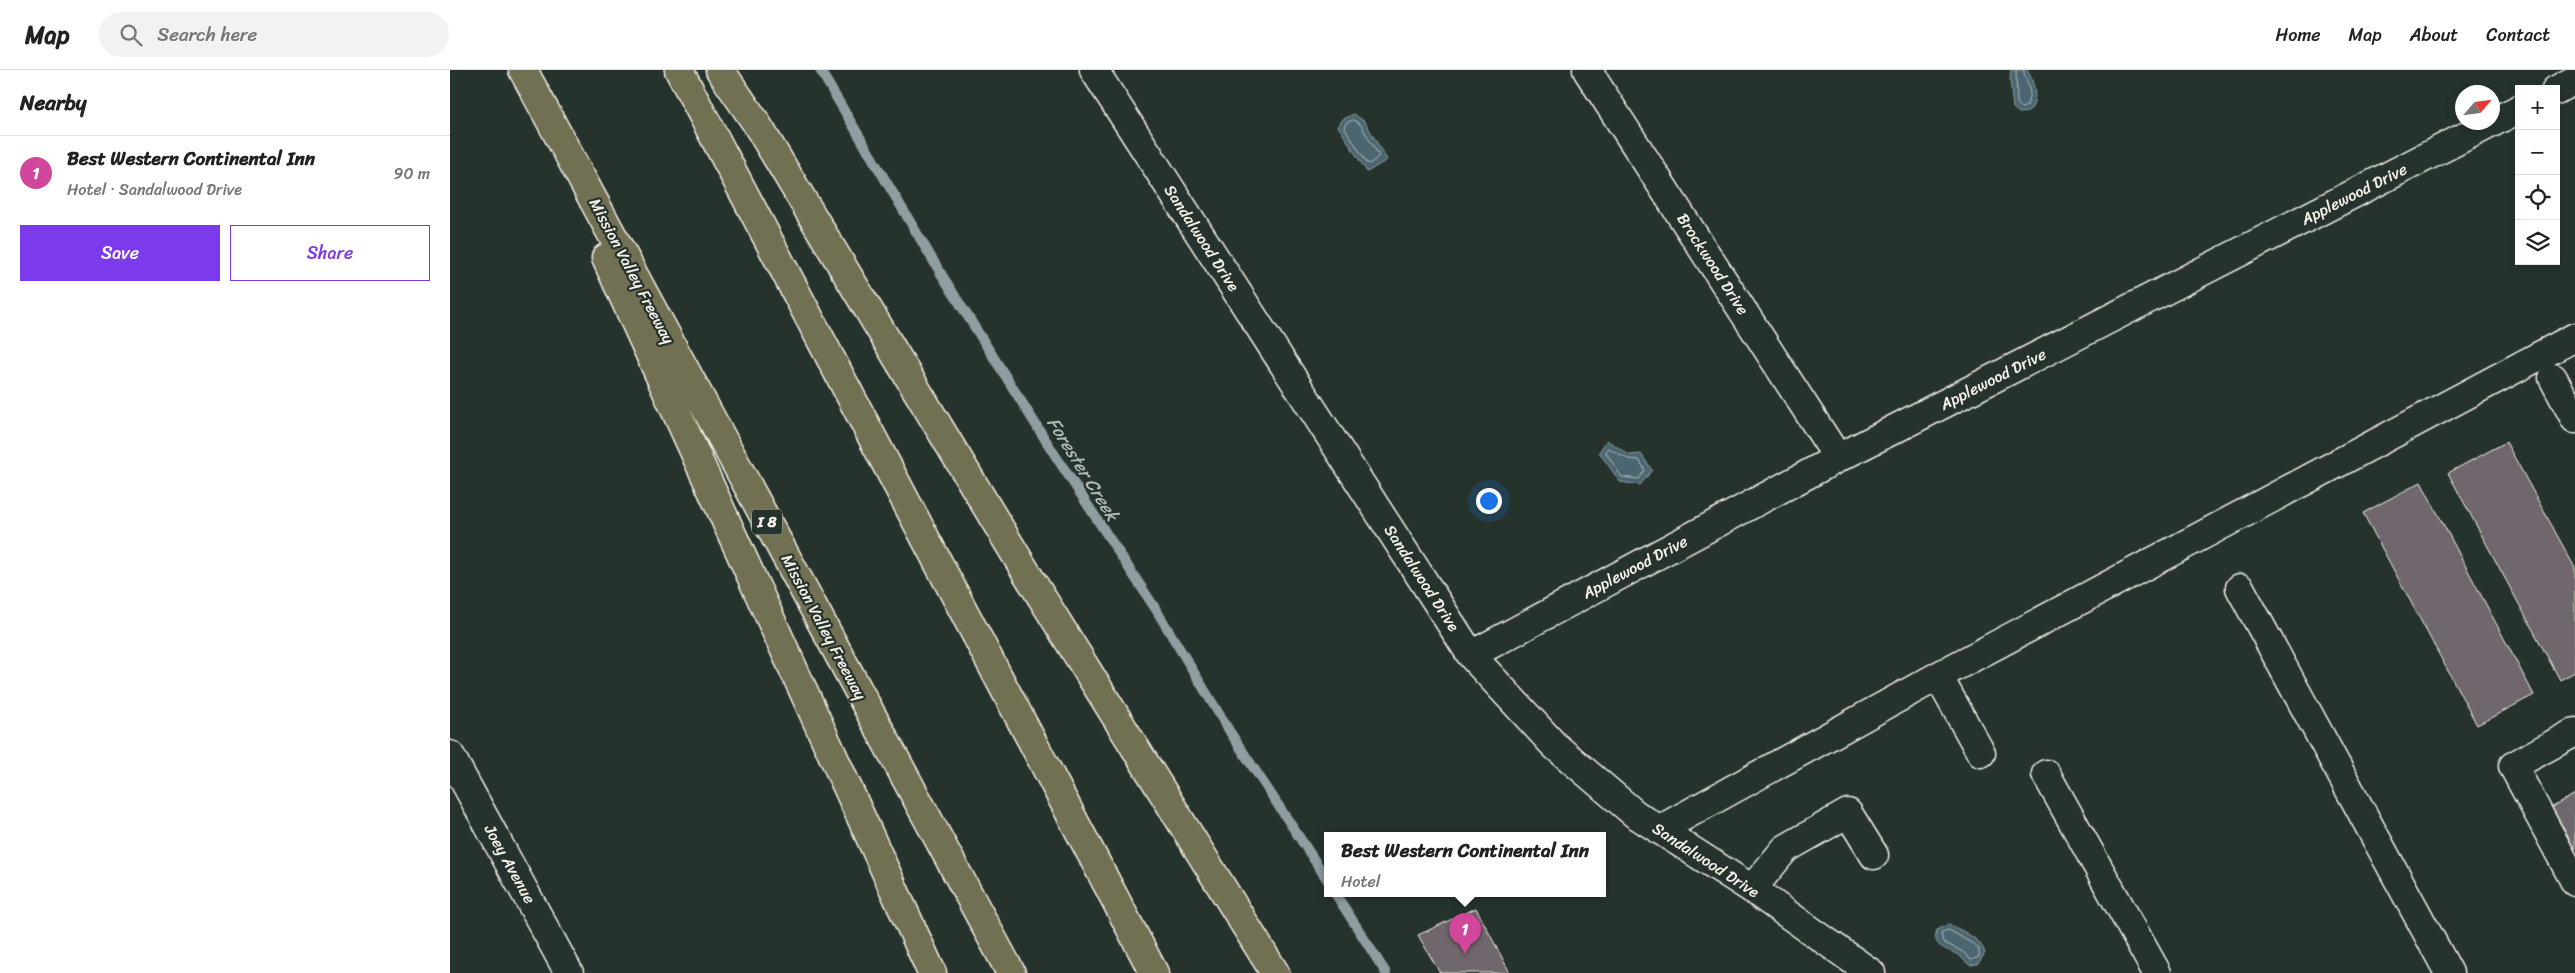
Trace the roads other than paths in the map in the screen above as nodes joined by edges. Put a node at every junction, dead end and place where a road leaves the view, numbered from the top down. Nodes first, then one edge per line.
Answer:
1 (522, 70) edge
2 (679, 70) edge
3 (720, 70) edge
4 (1094, 70) edge
5 (1587, 70) edge
6 (2575, 80) edge
7 (2560, 88) edge
8 (2515, 111) edge
9 (2575, 336) edge
10 (2553, 378) dead end
11 (2575, 419) edge
12 (1838, 458) junction
13 (2240, 588) dead end
14 (1472, 655) junction
15 (1938, 676) junction
16 (2575, 732) edge
17 (1981, 753) dead end
18 (450, 755) edge
19 (2046, 774) dead end
20 (1659, 830) junction
21 (1874, 855) dead end
22 (2575, 882) edge
23 (1752, 889) junction
24 (569, 973) edge
25 (932, 973) edge
26 (1011, 973) edge
27 (1154, 973) edge
28 (1275, 973) edge
29 (1871, 973) edge
30 (2157, 973) edge
31 (2449, 973) edge

1 - 25 highway
1 - 26 highway, Mission Valley Freeway / I 8
2 - 27 highway
3 - 28 highway
4 - 14 street, Sandalwood Drive
5 - 12 street, Brockwood Drive
6 - 7 street
8 - 12 street, Applewood Drive
9 - 15 street
10 - 11 street
12 - 14 street, Applewood Drive
13 - 31 street
14 - 20 street, Sandalwood Drive
15 - 17 street
15 - 20 street
16 - 22 street
18 - 24 street, Joey Avenue
19 - 30 street
20 - 23 street, Sandalwood Drive
21 - 23 street
23 - 29 street, Sandalwood Drive

